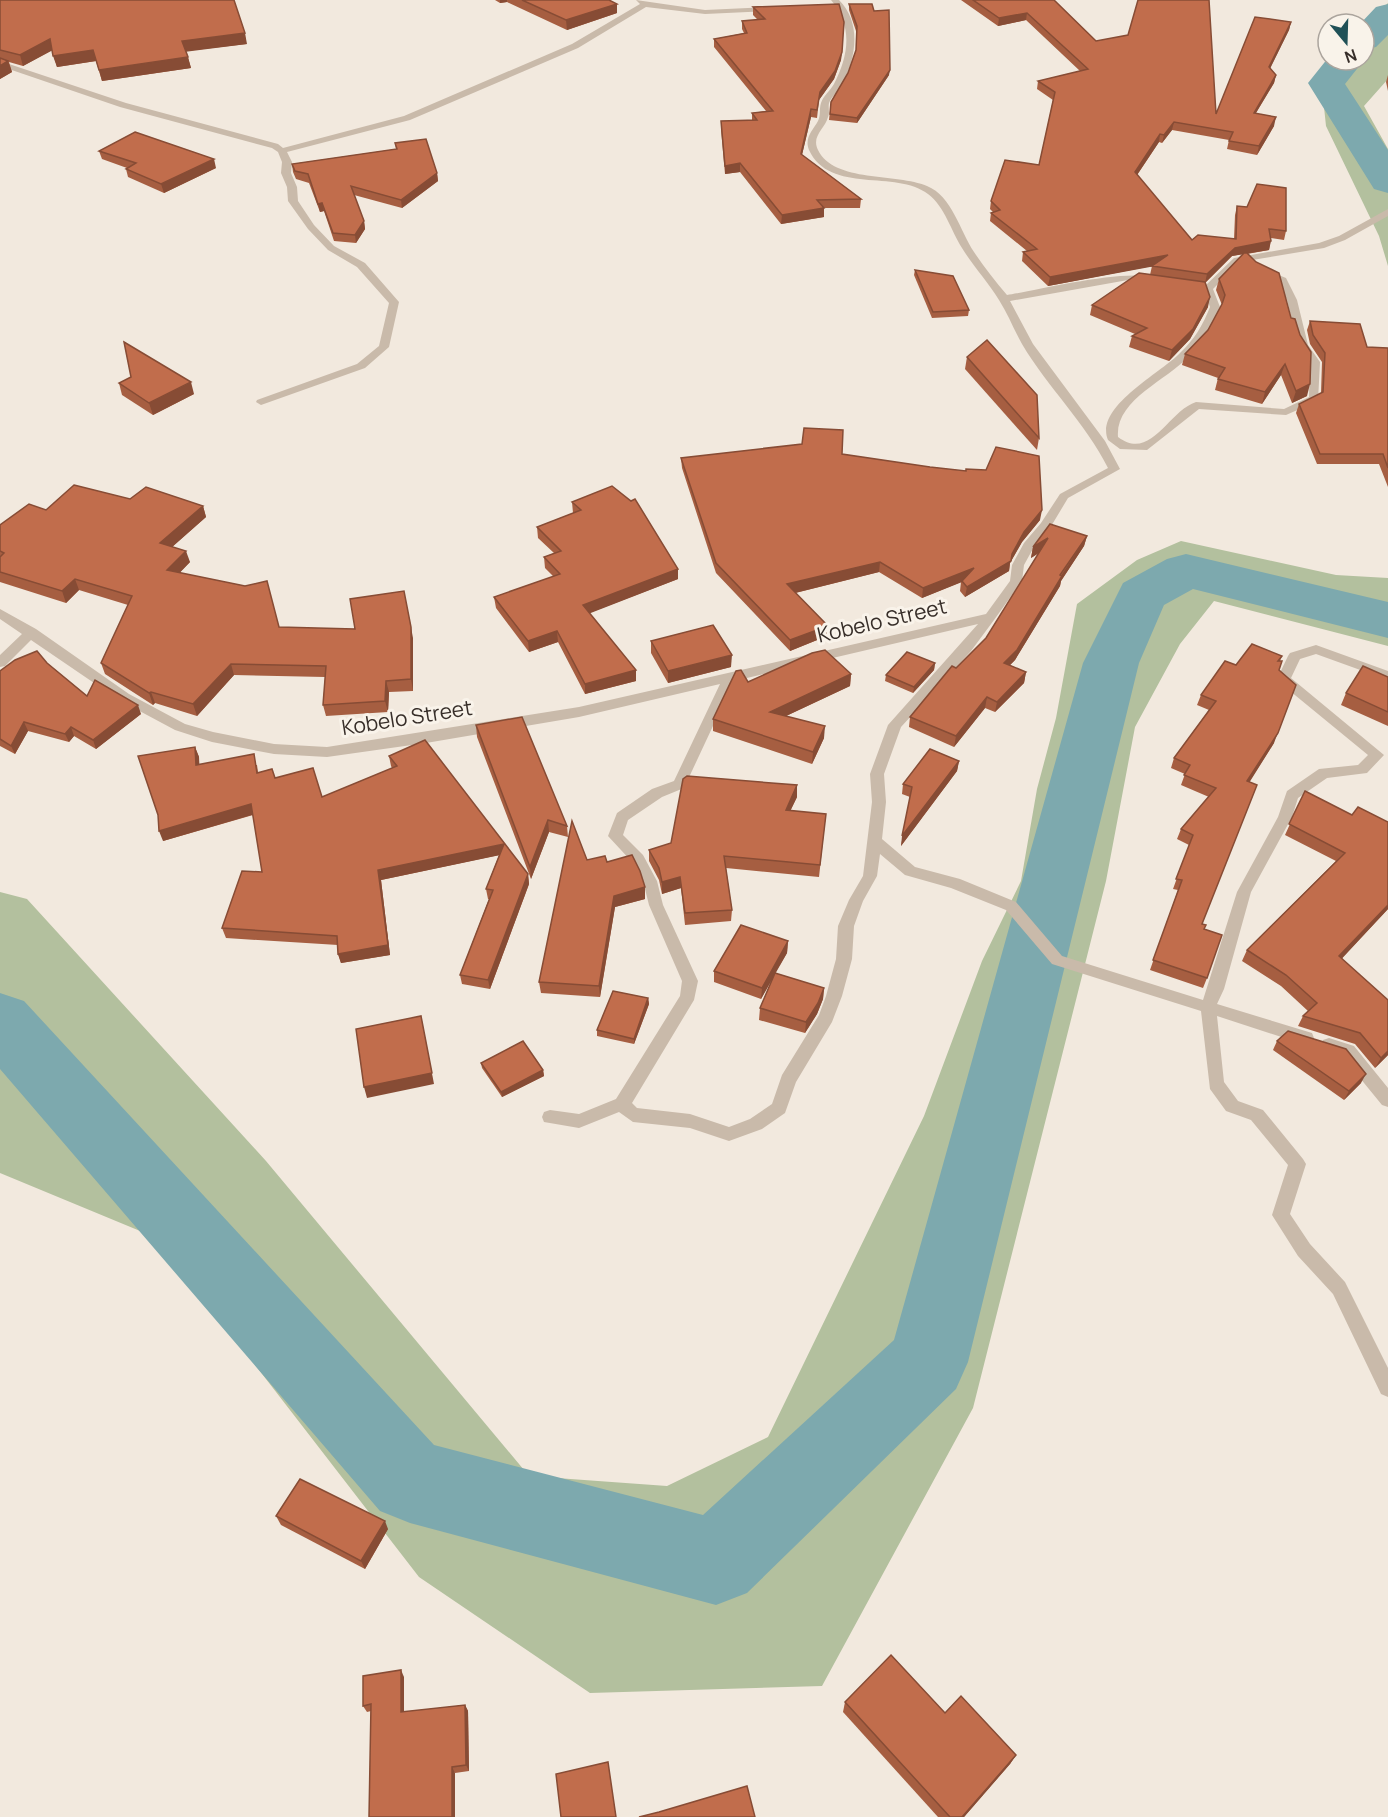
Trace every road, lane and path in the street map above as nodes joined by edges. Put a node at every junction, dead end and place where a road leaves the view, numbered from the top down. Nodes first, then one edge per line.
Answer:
1 (643, 2) edge
2 (834, 4) edge
3 (778, 9) edge
4 (0, 63) edge
5 (282, 151) junction
6 (1388, 212) edge
7 (1247, 258) junction
8 (1162, 282) edge
9 (1173, 283) edge
10 (1208, 288) junction
11 (1004, 299) junction
12 (261, 402) dead end
13 (0, 612) edge
14 (990, 616) junction
15 (31, 632) junction
16 (0, 663) edge
17 (1388, 676) edge
18 (729, 678) junction
19 (875, 841) junction
20 (1208, 1007) junction
21 (1388, 1100) edge
22 (621, 1104) junction
23 (550, 1117) dead end
24 (1388, 1388) edge

1 - 3 street
1 - 5 street
2 - 11 street
4 - 5 street
5 - 12 street
6 - 7 street
7 - 10 street
7 - 10 street
8 - 11 street
9 - 10 street
11 - 14 street
13 - 15 street, Kobelo Street
14 - 18 street, Kobelo Street
14 - 19 street
15 - 16 street
15 - 18 street, Kobelo Street
17 - 20 street
18 - 22 street
19 - 20 street
19 - 22 street
20 - 21 street
20 - 24 street
22 - 23 street

